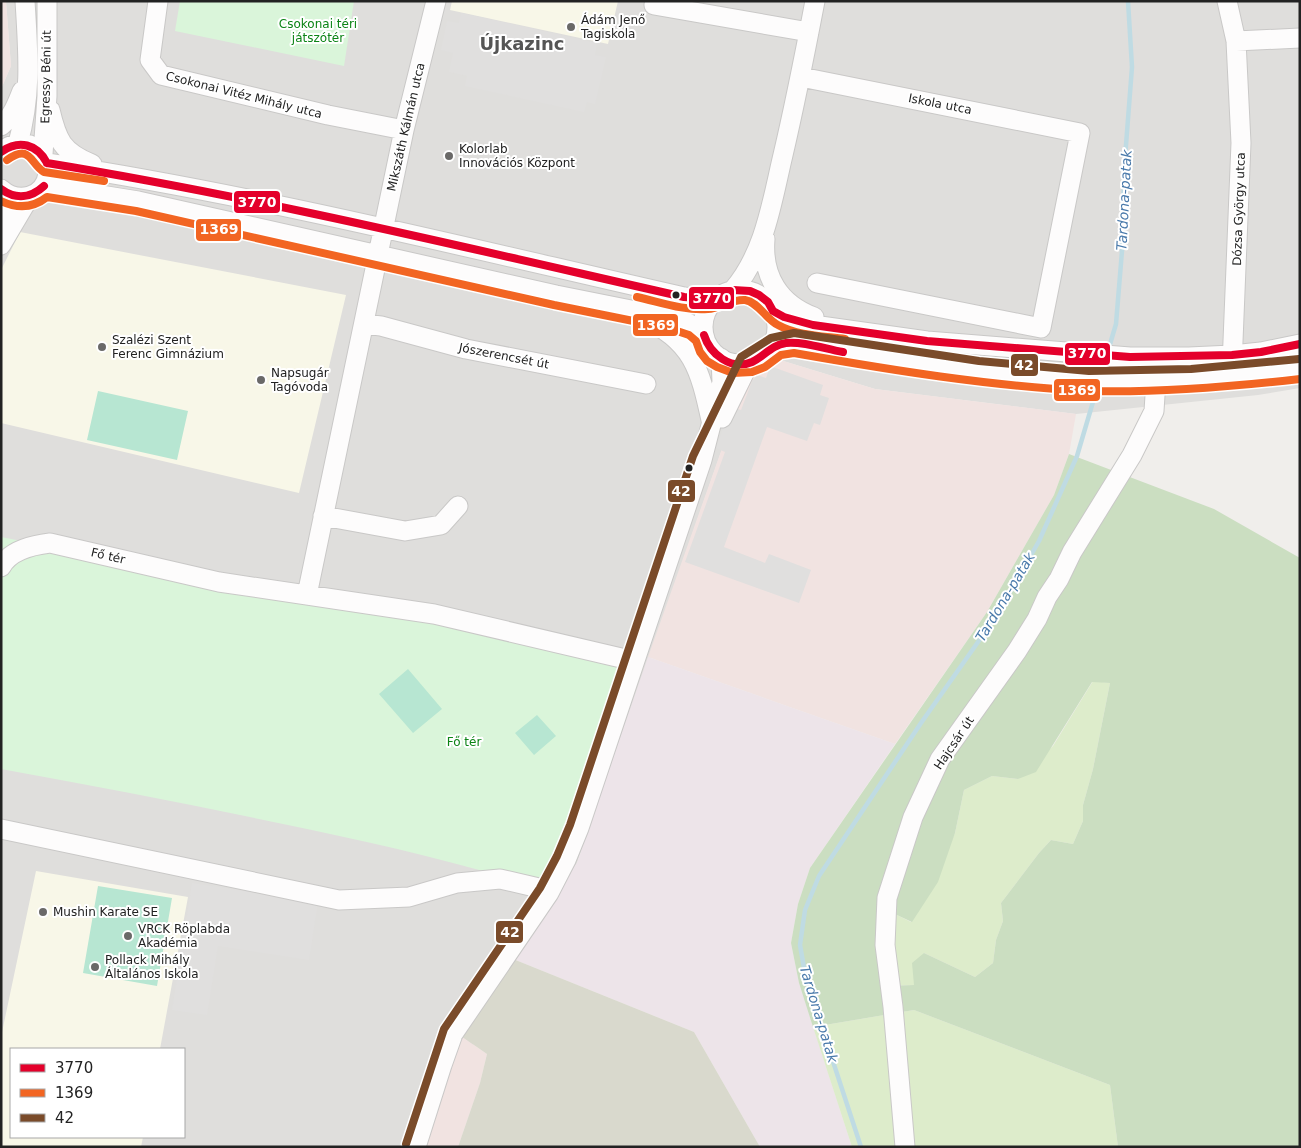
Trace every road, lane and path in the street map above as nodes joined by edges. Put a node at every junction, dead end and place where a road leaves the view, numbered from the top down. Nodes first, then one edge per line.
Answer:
1 (25, 1) edge
2 (47, 1) edge
3 (158, 1) edge
4 (436, 1) edge
5 (815, 1) edge
6 (1227, 1) edge
7 (654, 5) dead end
8 (809, 32) junction
9 (1300, 38) edge
10 (1236, 41) junction
11 (29, 69) junction
12 (801, 77) junction
13 (48, 96) junction
14 (1, 126) edge
15 (404, 130) junction
16 (18, 144) junction
17 (1, 152) edge
18 (45, 158) junction
19 (114, 173) junction
20 (37, 191) junction
21 (5, 192) edge
22 (1, 216) edge
23 (768, 221) junction
24 (383, 227) junction
25 (1, 245) edge
26 (378, 254) junction
27 (764, 255) junction
28 (816, 283) dead end
29 (725, 294) junction
30 (770, 306) junction
31 (621, 308) junction
32 (364, 324) junction
33 (858, 330) junction
34 (704, 335) junction
35 (1300, 344) edge
36 (770, 349) junction
37 (1232, 355) junction
38 (721, 358) junction
39 (749, 363) junction
40 (1300, 368) edge
41 (1232, 377) junction
42 (1156, 380) junction
43 (646, 384) dead end
44 (712, 423) junction
45 (702, 460) junction
46 (458, 506) dead end
47 (322, 516) junction
48 (1, 567) edge
49 (307, 595) junction
50 (634, 661) junction
51 (1, 829) edge
52 (549, 892) junction
53 (416, 1147) edge
54 (905, 1147) edge

1 - 11 street, Egressy Béni út
2 - 13 street, Egressy Béni út
3 - 15 street, Csokonai Vitéz Mihály utca
4 - 15 street, Mikszáth Kálmán utca
5 - 8 street
6 - 10 street, Dózsa György utca
7 - 8 street
8 - 12 street
9 - 10 street
10 - 37 street, Dózsa György utca
11 - 14 street
11 - 16 street, Egressy Béni út
12 - 23 street
12 - 28 street, Iskola utca
13 - 18 street, Egressy Béni út
13 - 19 street
15 - 24 street, Mikszáth Kálmán utca
16 - 17 street
16 - 18 street
18 - 19 street
18 - 20 street, Egressy Béni út
19 - 24 street
20 - 21 street
20 - 25 street
20 - 26 street
21 - 22 street
23 - 27 street
23 - 29 street
24 - 26 street, Mikszáth Kálmán utca
24 - 29 street
26 - 31 street
26 - 32 street, Mikszáth Kálmán utca
27 - 30 street
27 - 33 street
29 - 30 street
29 - 34 street
30 - 33 street
30 - 36 street
31 - 34 street
31 - 44 street
32 - 43 street, Jószerencsét út
32 - 47 street, Mikszáth Kálmán utca
33 - 37 street
34 - 38 street
35 - 37 street
36 - 39 street
36 - 42 street
37 - 41 street, Dózsa György utca
38 - 39 street
38 - 44 street
39 - 45 street
40 - 41 street
41 - 42 street
42 - 54 street, Hajcsár út
44 - 45 street
45 - 50 street
46 - 47 street
47 - 49 street, Mikszáth Kálmán utca
48 - 49 street, Fő tér
49 - 50 street, Fő tér
50 - 52 street
51 - 52 street
52 - 53 street

